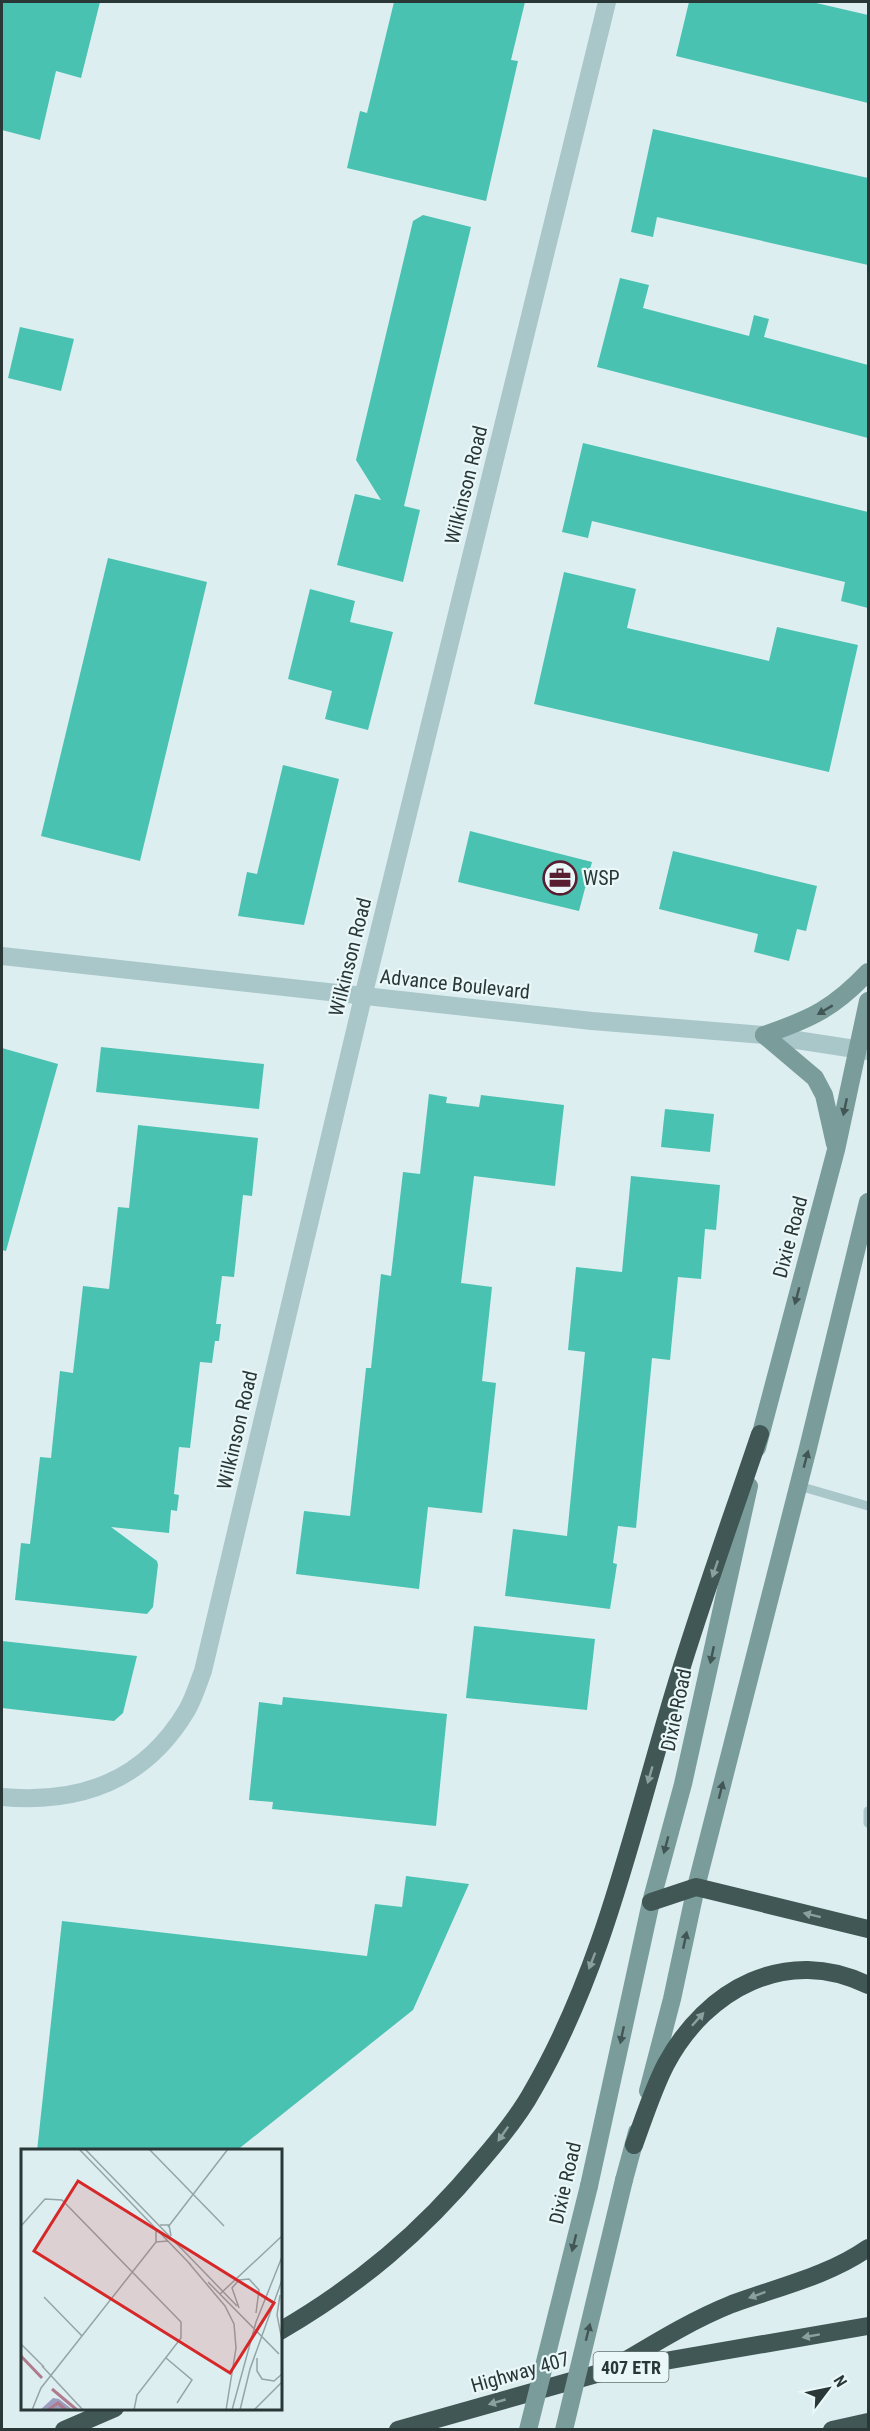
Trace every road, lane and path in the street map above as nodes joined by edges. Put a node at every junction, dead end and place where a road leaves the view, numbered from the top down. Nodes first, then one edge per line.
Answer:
1 (607, 2) edge
2 (2, 956) edge
3 (868, 972) edge
4 (363, 997) junction
5 (868, 1001) edge
6 (764, 1035) junction
7 (863, 1051) edge
8 (836, 1150) junction
9 (868, 1202) edge
10 (760, 1434) junction
11 (799, 1486) junction
12 (868, 1506) edge
13 (2, 1797) edge
14 (868, 1811) edge
15 (868, 1823) edge
16 (696, 1887) junction
17 (651, 1902) junction
18 (868, 1929) edge
19 (868, 1985) edge
20 (634, 2145) junction
21 (868, 2248) edge
22 (868, 2326) edge
23 (282, 2330) edge
24 (607, 2371) junction
25 (113, 2410) edge
26 (868, 2422) edge
27 (64, 2430) edge
28 (398, 2430) edge
29 (528, 2430) edge
30 (564, 2430) edge
31 (832, 2430) edge

1 - 4 street, Wilkinson Road
2 - 4 street, Advance Boulevard
3 -> 6 main road
4 - 6 street, Advance Boulevard
4 - 13 street, Wilkinson Road
5 - 7 main road, Dixie Road
6 - 7 street, Advance Boulevard
6 - 8 main road
7 -> 8 main road, Dixie Road
8 -> 10 main road, Dixie Road
11 -> 9 main road
10 -> 17 main road, Dixie Road
10 -> 23 highway
11 - 12 lane
16 -> 11 main road
14 - 15 lane
16 - 17 highway
18 -> 16 highway
20 -> 16 main road
17 -> 29 main road, Dixie Road, bridge
20 -> 19 highway
30 -> 20 main road, bridge
21 -> 24 highway
22 -> 24 highway, Highway 407 / 407 ETR
24 -> 28 highway, Highway 407 / 407 ETR
25 - 27 highway
26 - 31 highway

